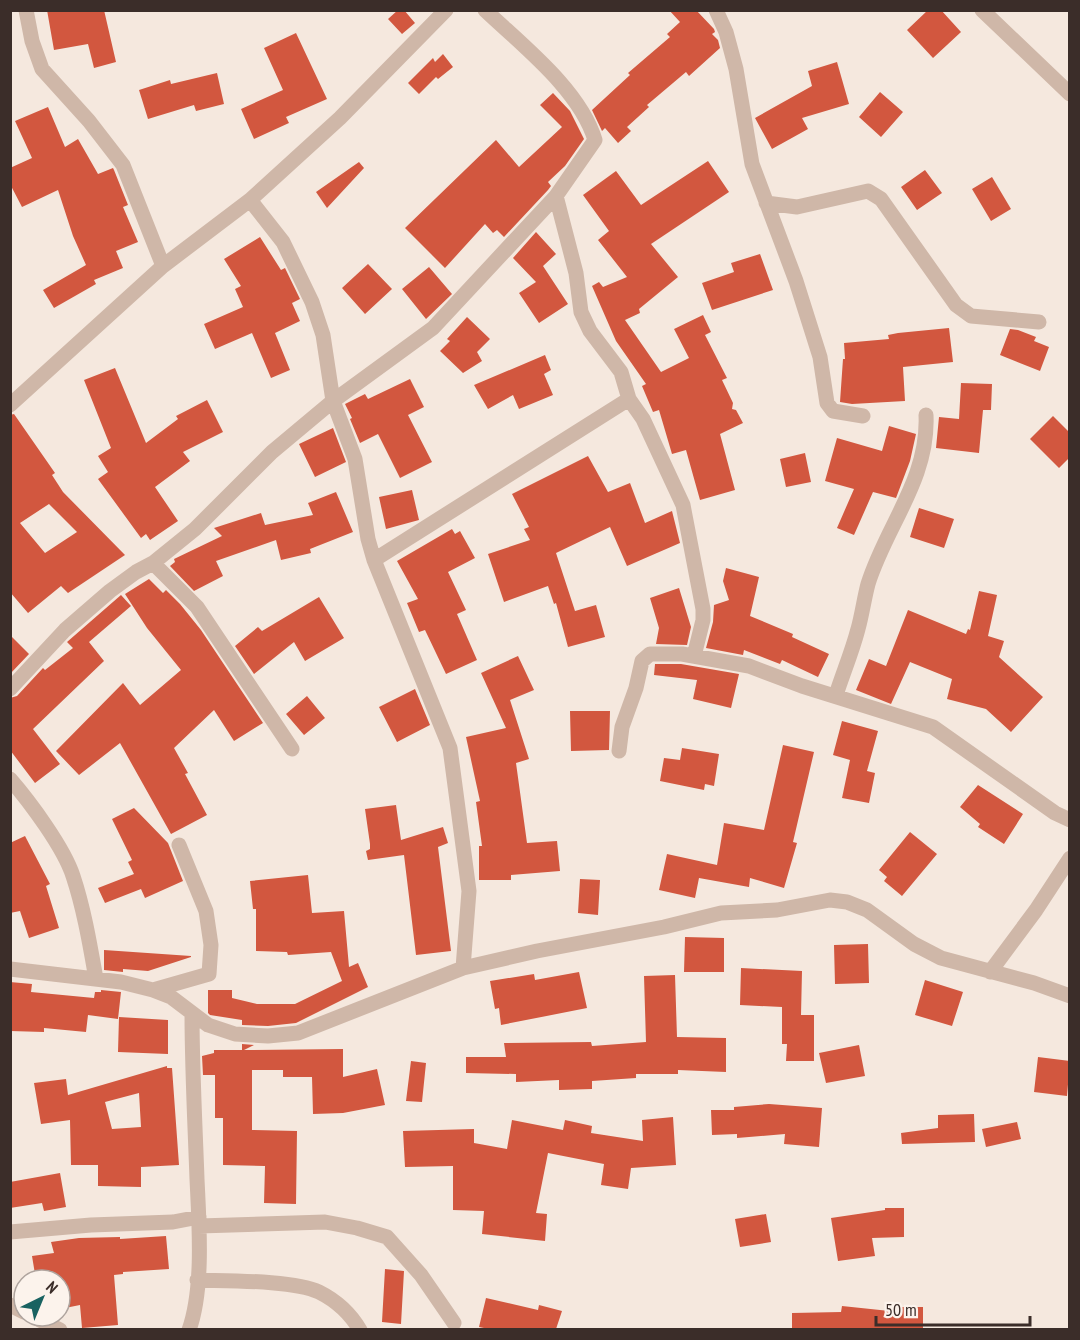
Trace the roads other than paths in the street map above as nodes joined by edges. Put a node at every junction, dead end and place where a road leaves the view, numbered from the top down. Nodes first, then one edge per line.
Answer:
1 (26, 10) edge
2 (446, 10) edge
3 (485, 10) edge
4 (716, 10) edge
5 (982, 10) edge
6 (1070, 94) edge
7 (556, 196) junction
8 (250, 200) junction
9 (766, 203) junction
10 (163, 266) junction
11 (1039, 322) dead end
12 (629, 399) junction
13 (333, 401) junction
14 (10, 405) edge
15 (863, 416) dead end
16 (926, 416) dead end
17 (374, 560) junction
18 (153, 563) junction
19 (693, 656) junction
20 (10, 689) edge
21 (836, 695) junction
22 (292, 749) dead end
23 (620, 751) dead end
24 (10, 779) edge
25 (1070, 820) edge
26 (179, 845) dead end
27 (1070, 858) edge
28 (464, 968) junction
29 (10, 969) edge
30 (990, 972) junction
31 (96, 979) junction
32 (153, 990) junction
33 (1070, 996) edge
34 (192, 1013) junction
35 (199, 1222) junction
36 (10, 1232) edge
37 (197, 1280) junction
38 (454, 1323) dead end
39 (189, 1329) edge
40 (360, 1329) edge

1 - 10 street
2 - 8 street
3 - 7 street
4 - 9 street
5 - 6 street
7 - 12 street
7 - 13 street
8 - 10 street
8 - 13 street
9 - 11 street
9 - 15 street
10 - 14 street
12 - 17 street
12 - 19 street
13 - 17 street
13 - 18 street
16 - 21 street
17 - 28 street
18 - 20 street
18 - 22 street
19 - 21 street
19 - 23 street
21 - 25 street
24 - 31 street
26 - 32 street
27 - 30 street
28 - 30 street
28 - 34 street
29 - 31 street
30 - 33 street
31 - 32 street
32 - 34 street
34 - 35 street
35 - 36 street
35 - 37 street
35 - 38 street
37 - 39 street
37 - 40 street

